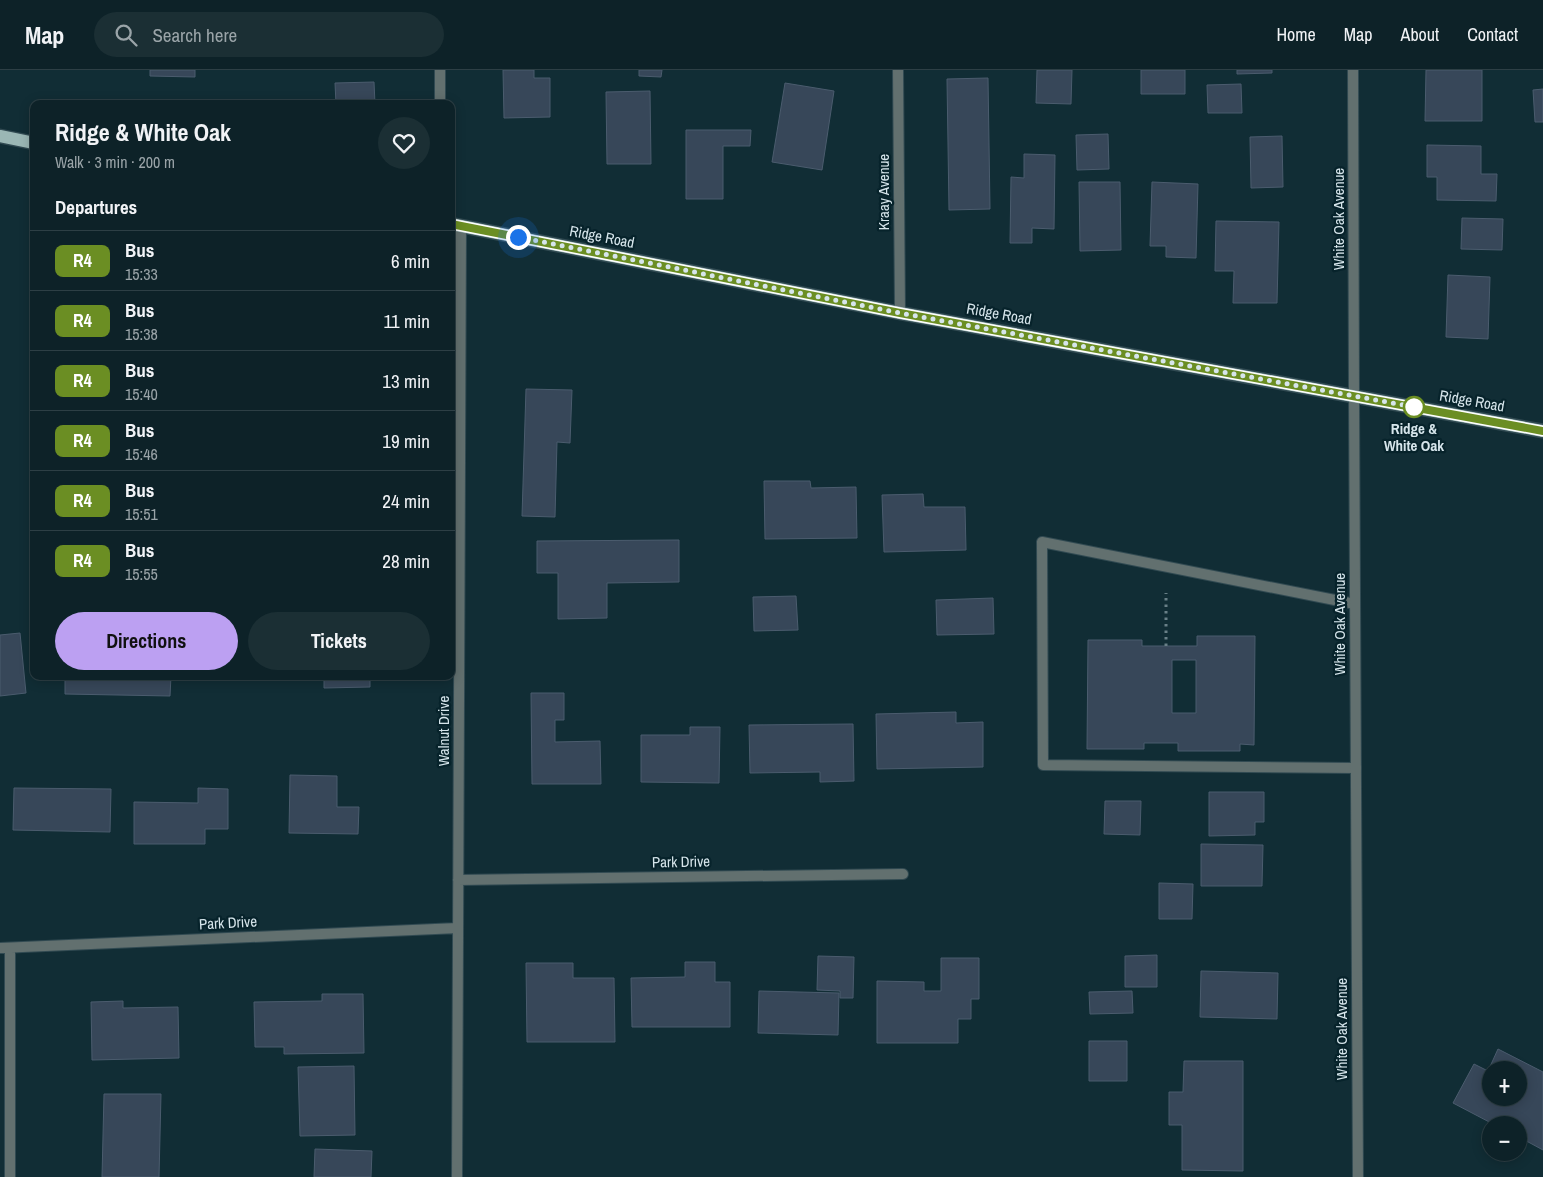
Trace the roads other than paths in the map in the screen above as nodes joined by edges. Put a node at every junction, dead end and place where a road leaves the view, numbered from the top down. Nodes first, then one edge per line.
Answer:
1 (440, 70) edge
2 (898, 70) edge
3 (1353, 70) edge
4 (440, 100) edge
5 (0, 136) edge
6 (30, 142) edge
7 (456, 225) edge
8 (900, 313) junction
9 (1354, 397) junction
10 (1543, 431) edge
11 (456, 503) edge
12 (1355, 604) junction
13 (1356, 768) junction
14 (903, 874) dead end
15 (458, 880) junction
16 (458, 928) junction
17 (5, 949) edge
18 (10, 1177) edge
19 (457, 1177) edge
20 (1358, 1177) edge

1 - 4 street
2 - 8 street, Kraay Avenue
3 - 9 street, White Oak Avenue
5 - 6 main road
7 - 8 main road, Ridge Road
7 - 11 street, Walnut Drive
8 - 9 main road, Ridge Road
9 - 10 main road, Ridge Road
9 - 12 street, White Oak Avenue
11 - 15 street, Walnut Drive
12 - 13 street, White Oak Avenue
12 - 13 street
13 - 20 street, White Oak Avenue
14 - 15 street, Park Drive
15 - 16 street, Walnut Drive
16 - 17 street, Park Drive
16 - 19 street, Walnut Drive
17 - 18 street

